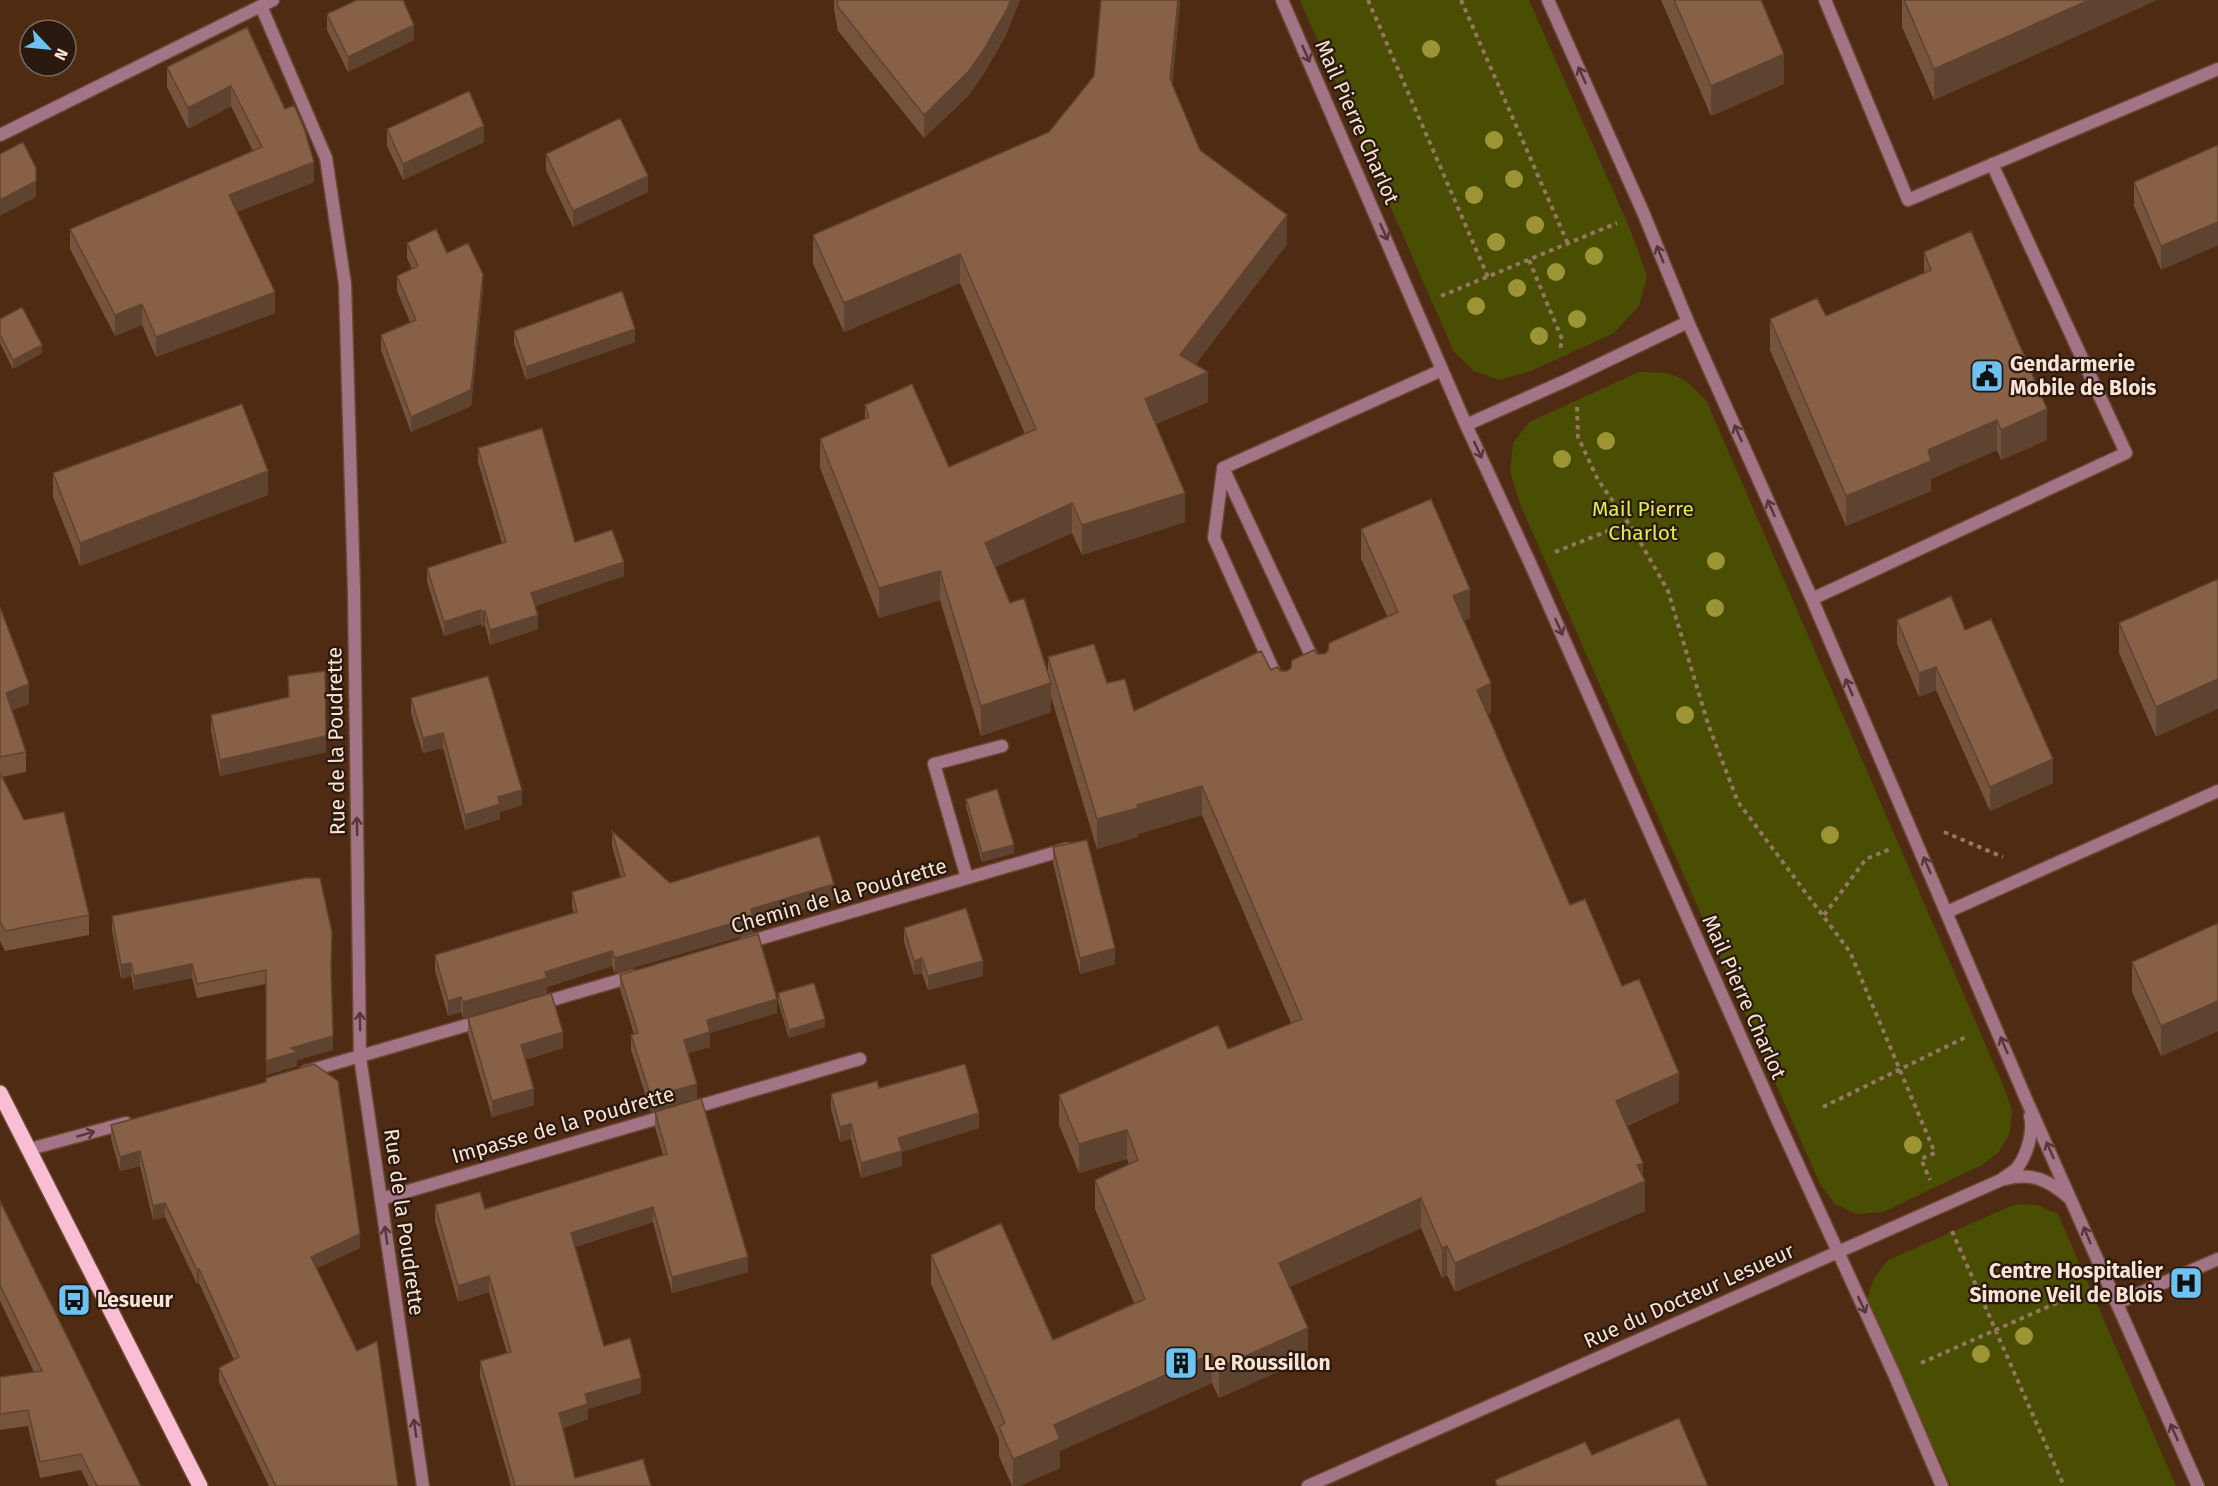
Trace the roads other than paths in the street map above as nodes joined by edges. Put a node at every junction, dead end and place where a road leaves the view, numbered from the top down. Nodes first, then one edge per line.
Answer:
1 (273, 0) edge
2 (1282, 0) edge
3 (1548, 0) edge
4 (1825, 0) edge
5 (261, 6) junction
6 (2218, 69) edge
7 (0, 135) edge
8 (1992, 165) junction
9 (1688, 322) junction
10 (1442, 370) junction
11 (1466, 425) junction
12 (1223, 468) junction
13 (1812, 599) junction
14 (1321, 676) edge
15 (1284, 693) edge
16 (1002, 746) dead end
17 (2218, 792) edge
18 (1066, 849) edge
19 (966, 878) junction
20 (1947, 912) junction
21 (737, 946) edge
22 (645, 973) edge
23 (530, 1007) edge
24 (496, 1017) edge
25 (360, 1057) junction
26 (860, 1059) dead end
27 (297, 1075) edge
28 (0, 1093) edge
29 (2026, 1099) junction
30 (140, 1119) edge
31 (30, 1149) junction
32 (2001, 1180) junction
33 (381, 1199) junction
34 (2073, 1202) junction
35 (1838, 1252) junction
36 (2218, 1259) edge
37 (2117, 1303) junction
38 (200, 1486) edge
39 (423, 1486) edge
40 (1308, 1486) edge
41 (1942, 1486) edge
42 (2198, 1486) edge

1 - 5 street
2 -> 10 street, Mail Pierre Charlot
9 -> 3 street
4 - 8 street
5 - 7 street
25 -> 5 street, Rue de la Poudrette
6 - 8 street
8 - 13 street
9 - 11 street
13 -> 9 street
10 - 11 street, Mail Pierre Charlot
10 - 12 street
11 -> 35 street, Mail Pierre Charlot
12 - 14 street
12 - 15 street
20 -> 13 street
16 - 19 street, Chemin de la Poudrette
17 - 20 street
18 - 19 street, Chemin de la Poudrette
19 - 21 street, Chemin de la Poudrette
29 -> 20 street
22 - 23 street
24 - 25 street
25 - 27 street
25 - 33 street, Rue de la Poudrette
26 - 33 street, Impasse de la Poudrette
28 - 31 main road
29 - 32 street, Rue du Docteur Lesueur
34 -> 29 street
31 -> 30 street
31 - 38 main road
32 - 34 street
32 - 35 street, Rue du Docteur Lesueur
39 -> 33 street, Rue de la Poudrette
37 -> 34 street
35 - 40 street, Rue du Docteur Lesueur
35 -> 41 street, Mail Pierre Charlot
36 - 37 street
42 -> 37 street

